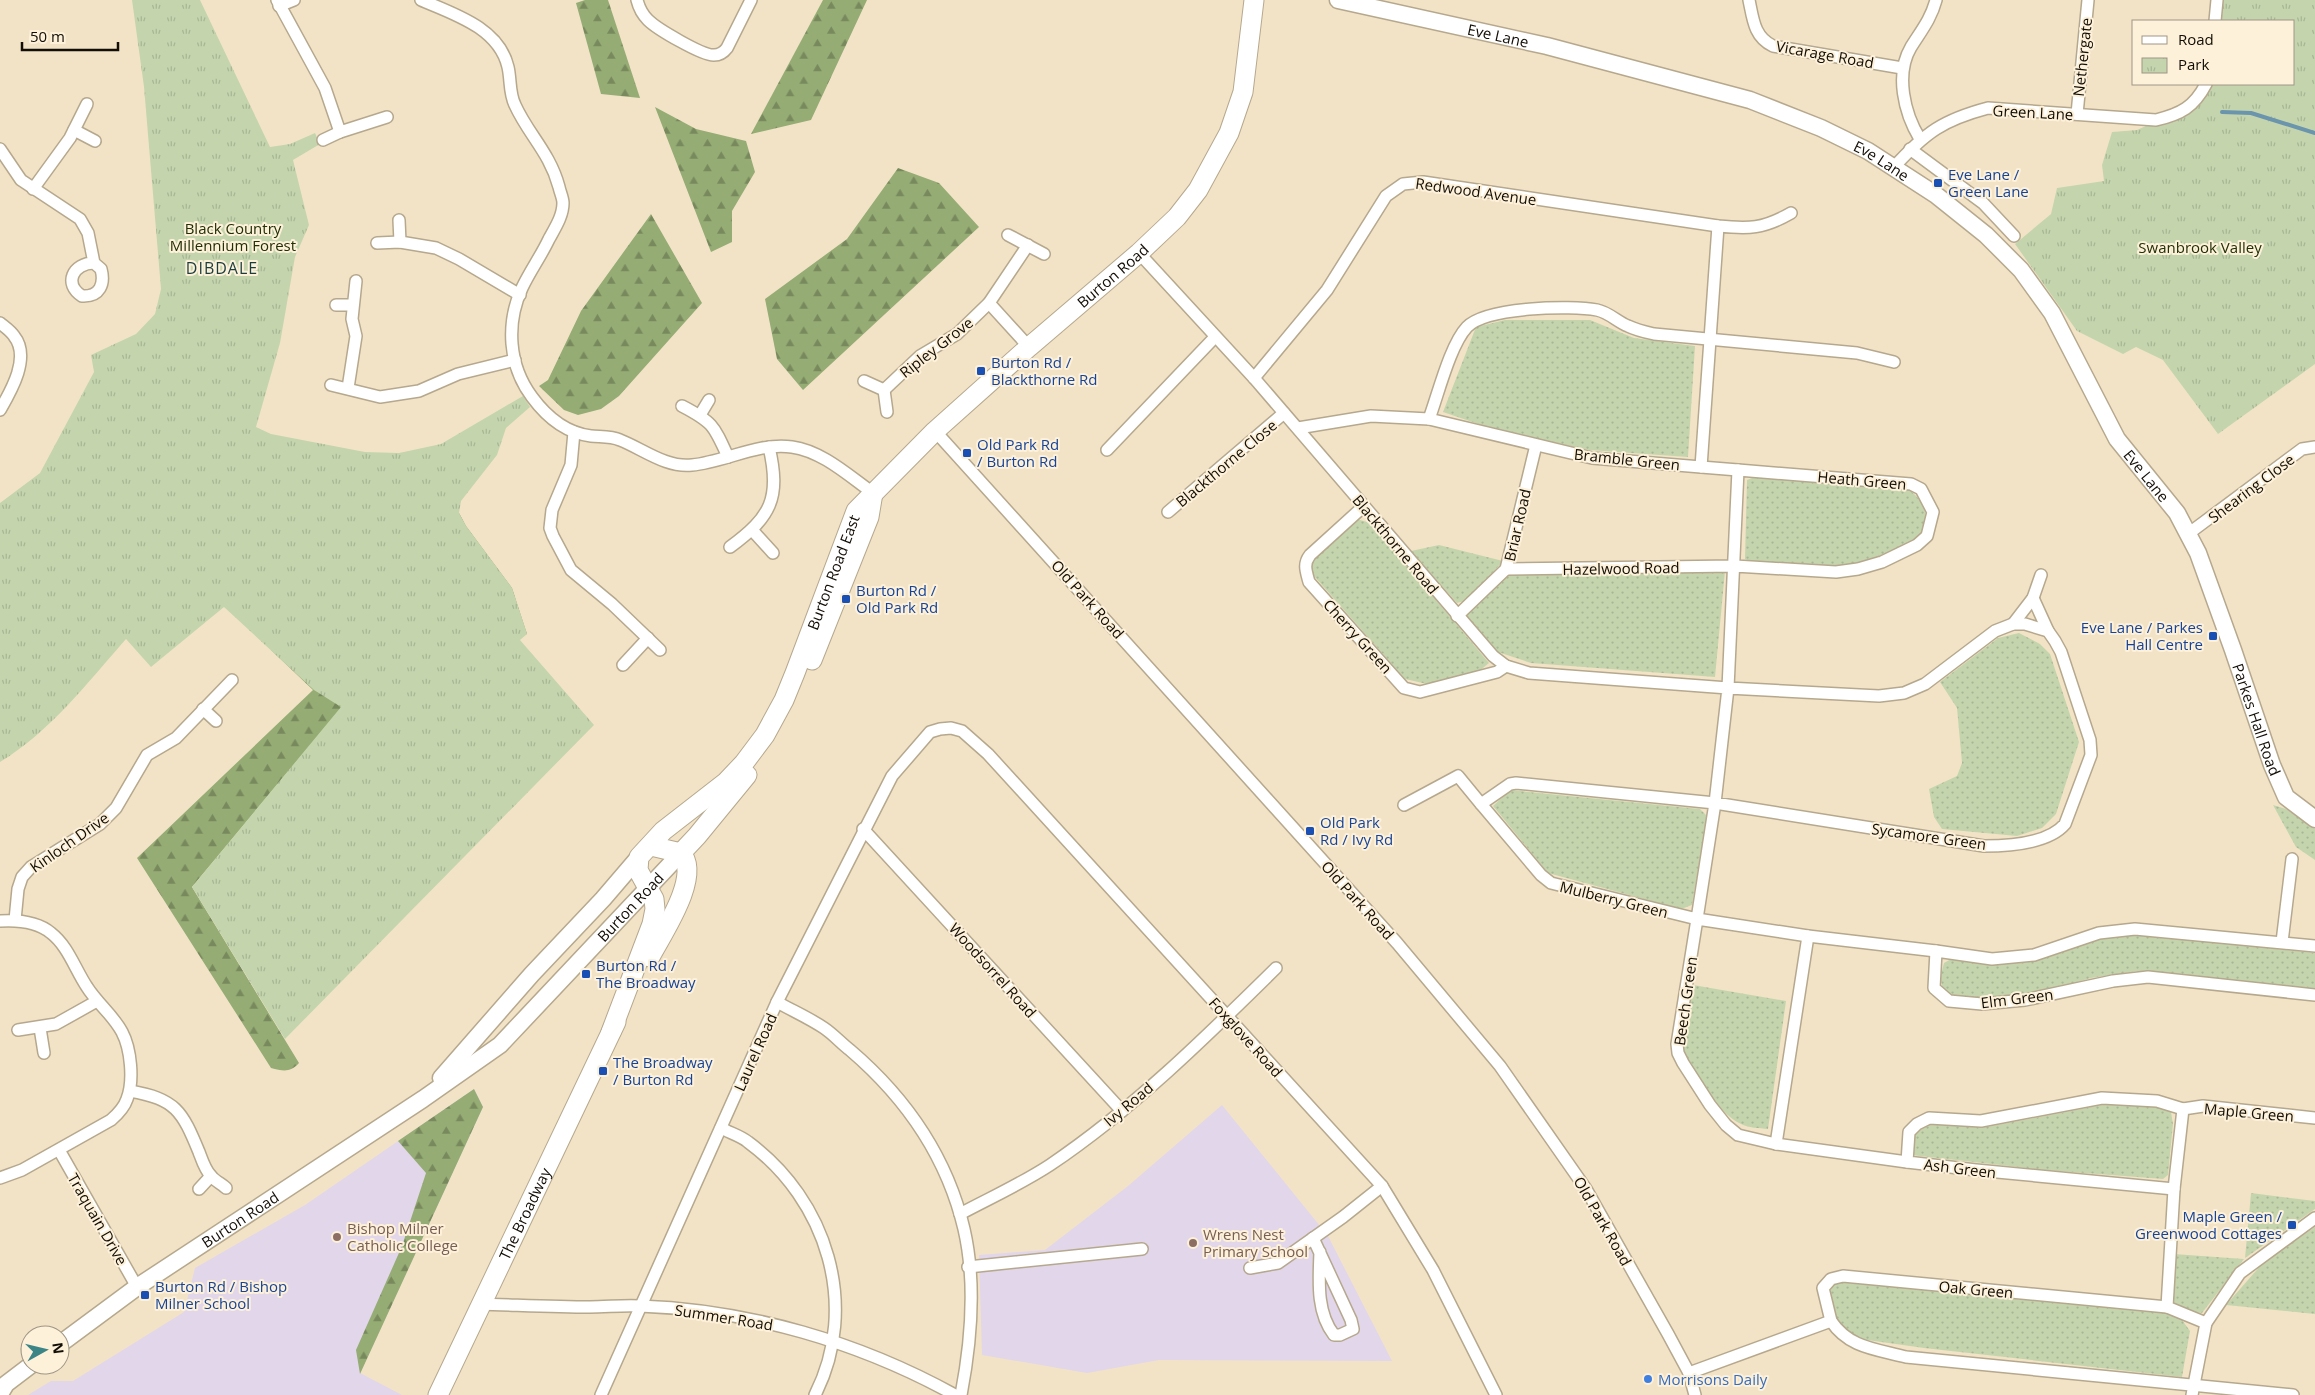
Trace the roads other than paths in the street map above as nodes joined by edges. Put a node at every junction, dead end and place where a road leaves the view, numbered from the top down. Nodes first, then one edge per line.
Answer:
1 (294, 0) edge
2 (421, 0) edge
3 (637, 0) edge
4 (752, 0) edge
5 (1254, 0) edge
6 (1338, 0) edge
7 (1749, 0) edge
8 (1936, 0) edge
9 (2088, 0) edge
10 (2217, 0) edge
11 (278, 3) edge
12 (2215, 20) edge
13 (1902, 68) junction
14 (2205, 85) edge
15 (87, 104) dead end
16 (2076, 114) junction
17 (387, 117) dead end
18 (74, 130) junction
19 (340, 132) junction
20 (1920, 139) junction
21 (323, 140) dead end
22 (95, 141) dead end
23 (0, 148) edge
24 (1910, 149) junction
25 (1894, 166) junction
26 (33, 189) junction
27 (1791, 213) dead end
28 (399, 220) dead end
29 (1718, 226) junction
30 (1008, 235) dead end
31 (2014, 236) dead end
32 (400, 242) junction
33 (377, 243) dead end
34 (1028, 245) junction
35 (1139, 253) junction
36 (1044, 254) dead end
37 (94, 263) dead end
38 (356, 281) dead end
39 (520, 295) junction
40 (989, 303) junction
41 (336, 305) dead end
42 (352, 306) junction
43 (0, 323) edge
44 (1215, 337) junction
45 (1710, 339) junction
46 (1028, 347) junction
47 (515, 360) junction
48 (1894, 362) dead end
49 (1254, 378) junction
50 (864, 381) dead end
51 (331, 385) dead end
52 (348, 388) junction
53 (884, 390) junction
54 (709, 400) dead end
55 (682, 406) dead end
56 (0, 410) edge
57 (887, 412) dead end
58 (1284, 414) junction
59 (700, 415) junction
60 (1429, 419) junction
61 (1298, 428) junction
62 (934, 431) junction
63 (574, 432) junction
64 (1536, 444) junction
65 (769, 447) junction
66 (2315, 447) edge
67 (1107, 450) dead end
68 (728, 457) junction
69 (1701, 467) junction
70 (1738, 470) junction
71 (873, 493) junction
72 (1364, 506) junction
73 (1168, 512) dead end
74 (752, 531) junction
75 (2188, 534) junction
76 (730, 547) dead end
77 (773, 554) dead end
78 (1735, 566) junction
79 (1506, 569) junction
80 (2041, 575) dead end
81 (2033, 598) junction
82 (2216, 605) joint
83 (1457, 616) junction
84 (2013, 624) junction
85 (2048, 631) junction
86 (648, 638) junction
87 (660, 650) dead end
88 (622, 665) dead end
89 (1506, 666) junction
90 (232, 680) dead end
91 (1728, 688) junction
92 (203, 709) junction
93 (216, 721) dead end
94 (940, 729) joint
95 (1715, 803) junction
96 (1481, 804) junction
97 (1404, 805) dead end
98 (2315, 819) edge
99 (863, 829) junction
100 (645, 852) junction
101 (681, 853) junction
102 (2292, 859) dead end
103 (647, 887) junction
104 (621, 916) junction
105 (1697, 919) junction
106 (15, 920) junction
107 (0, 921) edge
108 (1808, 936) junction
109 (2282, 942) junction
110 (2315, 946) edge
111 (1936, 951) junction
112 (550, 954) junction
113 (1276, 968) dead end
114 (2315, 996) edge
115 (96, 1001) junction
116 (778, 1002) junction
117 (1227, 1017) junction
118 (40, 1028) junction
119 (18, 1030) dead end
120 (611, 1032) junction
121 (44, 1054) dead end
122 (130, 1091) junction
123 (423, 1099) junction
124 (2184, 1109) junction
125 (1122, 1111) junction
126 (2315, 1118) edge
127 (721, 1128) junction
128 (1776, 1144) junction
129 (59, 1150) junction
130 (1907, 1162) junction
131 (211, 1176) junction
132 (0, 1178) edge
133 (1382, 1186) junction
134 (226, 1188) dead end
135 (199, 1189) dead end
136 (2174, 1189) junction
137 (960, 1214) junction
138 (2315, 1218) edge
139 (1313, 1238) junction
140 (1142, 1249) dead end
141 (1320, 1252) junction
142 (968, 1267) junction
143 (1250, 1268) dead end
144 (137, 1287) junction
145 (480, 1304) junction
146 (640, 1306) junction
147 (2167, 1307) junction
148 (1831, 1322) junction
149 (2206, 1323) junction
150 (70, 1337) edge
151 (833, 1341) junction
152 (20, 1373) edge
153 (1689, 1374) junction
154 (2, 1386) edge
155 (2193, 1391) edge
156 (438, 1395) edge
157 (601, 1395) edge
158 (815, 1395) edge
159 (955, 1395) edge
160 (961, 1395) edge
161 (1496, 1395) edge
162 (1695, 1395) edge
163 (2292, 1395) edge

1 - 11 street
2 - 39 street
3 - 4 street
5 - 35 main road, Burton Road
6 - 25 street, Eve Lane
7 - 13 street, Vicarage Road
8 - 13 street
9 - 16 street, Nethergate
10 - 12 street
11 - 19 street
13 - 20 street
14 - 16 street, Green Lane
15 - 18 street
16 - 20 street, Green Lane
17 - 19 street
18 - 22 street
18 - 26 street
19 - 21 street
20 - 24 street, Green Lane
23 - 26 street
24 - 25 street, Green Lane
24 - 31 street
25 - 75 street, Eve Lane
26 - 37 street
27 - 29 street, Redwood Avenue
28 - 32 street
29 - 45 street, Bramble Green
29 - 49 street, Redwood Avenue
30 - 34 street
32 - 33 street
32 - 39 street
34 - 36 street
34 - 40 street, Ripley Grove
35 - 44 street, Blackthorne Road
35 - 46 main road, Burton Road
38 - 42 street
39 - 47 street
40 - 46 street
40 - 53 street, Ripley Grove
41 - 42 street
42 - 52 street
43 - 56 street
44 - 49 street, Blackthorne Road
44 - 67 street
45 - 48 street
45 - 60 street
45 - 69 street, Bramble Green
46 - 62 main road, Burton Road
47 - 52 street
47 - 63 street
49 - 58 street, Blackthorne Road
50 - 53 street
51 - 52 street
53 - 57 street
54 - 59 street
55 - 59 street
58 - 61 street, Blackthorne Road
58 - 73 street, Blackthorne Close
59 - 68 street
60 - 61 street, Bramble Green
60 - 64 street, Bramble Green
61 - 72 street, Blackthorne Road
62 - 71 main road, Burton Road
62 - 153 street, Old Park Road
63 - 68 street
63 - 86 street
64 - 69 street, Bramble Green
64 - 79 street, Briar Road
65 - 68 street
65 - 71 street
65 - 74 street
66 - 75 street, Shearing Close
69 - 70 street, Heath Green
70 - 78 street
70 - 78 street, Heath Green
71 - 100 main road, Burton Road East
71 - 101 main road, Burton Road East
72 - 83 street, Blackthorne Road
72 - 89 street, Cherry Green
74 - 76 street
74 - 77 street
75 - 82 street, Eve Lane
78 - 79 street, Hazelwood Road
78 - 91 street
79 - 83 street, Briar Road
80 - 81 street
81 - 84 street
81 - 85 street, Sycamore Green
82 - 98 street, Parkes Hall Road
83 - 89 street, Blackthorne Road
84 - 85 street
84 - 91 street
85 - 95 street, Sycamore Green
86 - 87 street
86 - 88 street
89 - 91 street, Blackthorne Road
90 - 92 street, Kinloch Drive
91 - 95 street
92 - 93 street
92 - 106 street, Kinloch Drive
94 - 99 street, Laurel Road
94 - 117 street, Foxglove Road
95 - 96 street
95 - 105 street
96 - 97 street, Mulberry Green
96 - 105 street, Mulberry Green
99 - 116 street, Laurel Road
99 - 125 street, Woodsorrel Road
100 - 101 main road
100 - 103 main road, The Broadway
100 - 112 street, Burton Road
101 - 103 street, Burton Road
101 - 120 main road, The Broadway
102 - 109 street
103 - 104 street, Burton Road
103 - 120 main road, The Broadway
104 - 112 street
104 - 123 street, Burton Road
105 - 108 street
105 - 128 street, Beech Green
106 - 107 street
106 - 115 street
108 - 111 street
108 - 128 street
109 - 110 street
109 - 111 street
111 - 114 street, Elm Green
112 - 123 street, Burton Road
113 - 117 street, Ivy Road
115 - 118 street
115 - 122 street
116 - 127 street, Laurel Road
116 - 137 street
117 - 125 street, Ivy Road
117 - 133 street, Foxglove Road
118 - 119 street
118 - 121 street
120 - 145 main road, The Broadway
122 - 129 street
122 - 131 street
123 - 144 street, Burton Road
124 - 126 street, Maple Green
124 - 130 street, Ash Green
124 - 136 street, Maple Green
125 - 137 street, Ivy Road
127 - 146 street, Laurel Road
127 - 151 street
128 - 130 street, Beech Green
129 - 132 street
129 - 144 street, Traquain Drive
130 - 136 street, Ash Green
131 - 134 street
131 - 135 street
133 - 139 street
133 - 161 street, Foxglove Road
136 - 147 street, Maple Green
137 - 142 street
138 - 149 street
139 - 141 street
139 - 143 street
140 - 142 street
141 - 141 street
142 - 160 street
144 - 150 street, Burton Road
145 - 146 street, Summer Road
145 - 156 main road, The Broadway
146 - 151 street, Summer Road
146 - 157 street, Laurel Road
147 - 148 street, Oak Green
147 - 149 street
148 - 153 street
148 - 155 street
149 - 155 street
151 - 158 street
151 - 159 street, Summer Road
152 - 154 street
153 - 162 street, Old Park Road
155 - 163 street

